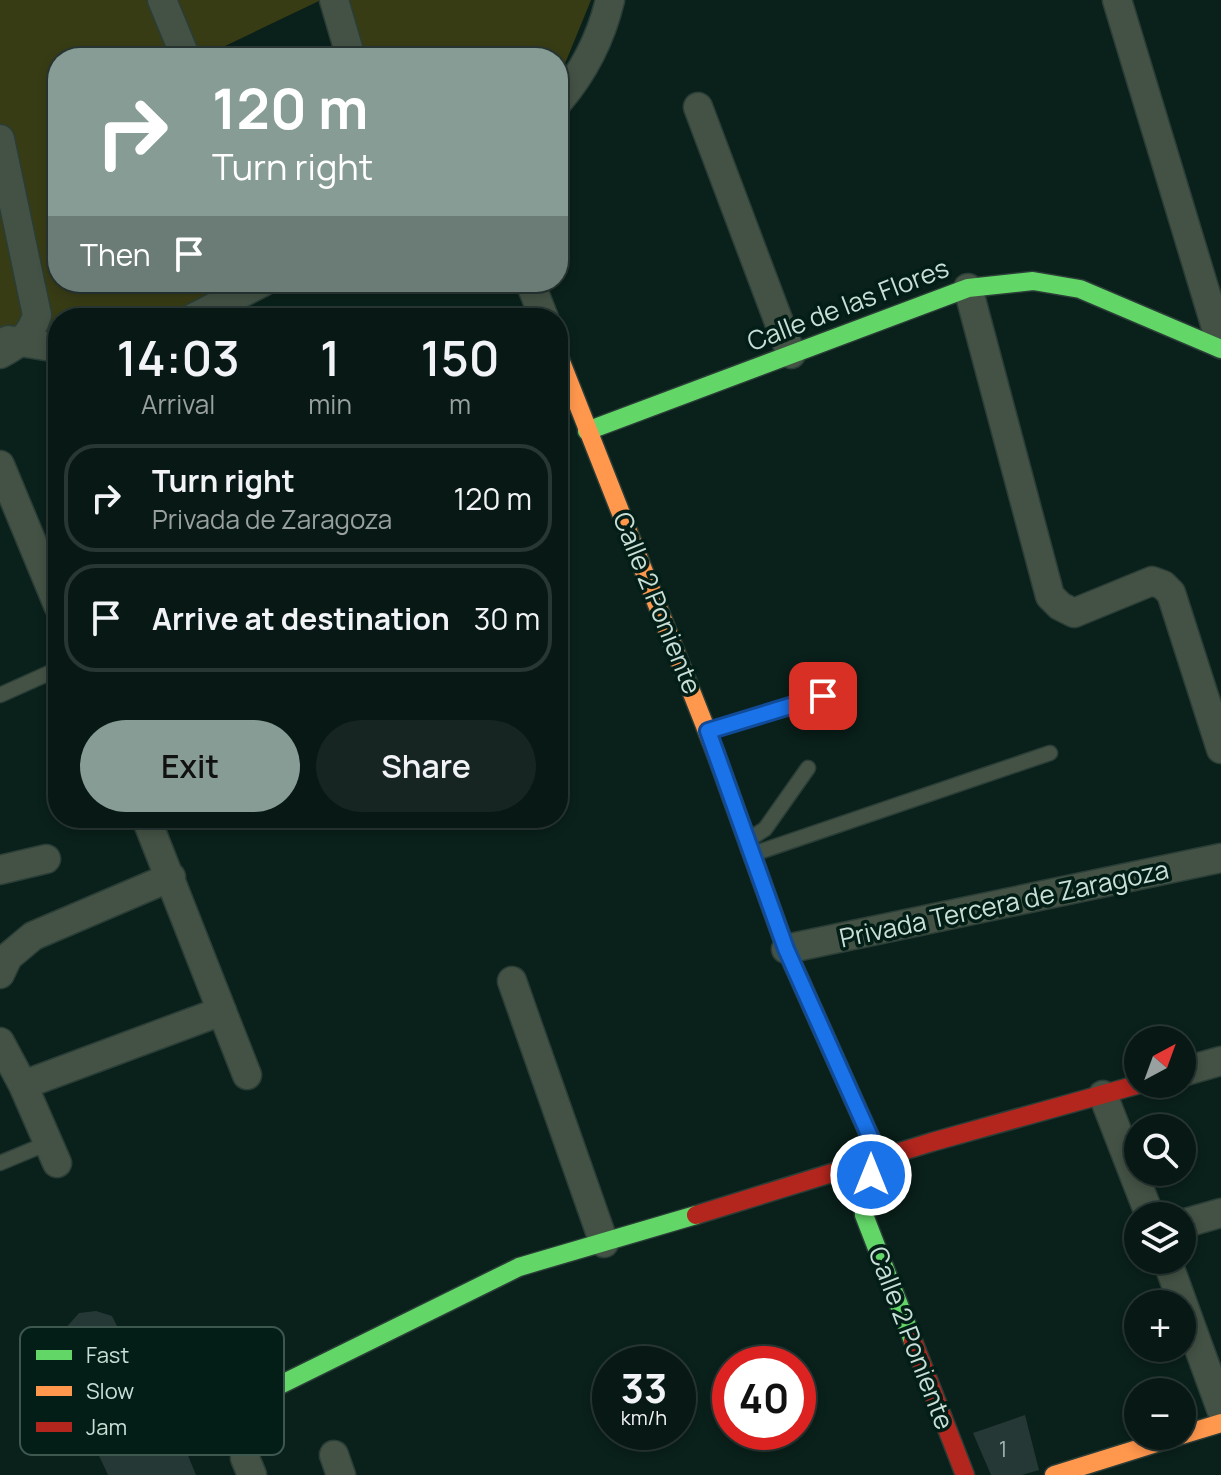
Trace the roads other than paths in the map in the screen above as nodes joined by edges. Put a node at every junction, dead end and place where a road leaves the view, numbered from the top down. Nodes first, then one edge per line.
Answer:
1 (162, 0) edge
2 (334, 0) edge
3 (610, 0) edge
4 (1117, 0) edge
5 (182, 48) edge
6 (348, 48) edge
7 (568, 91) edge
8 (698, 107) dead end
9 (0, 139) edge
10 (968, 288) junction
11 (244, 292) edge
12 (215, 308) edge
13 (7, 345) edge
14 (48, 347) edge
15 (1221, 347) edge
16 (791, 354) junction
17 (568, 381) edge
18 (587, 431) junction
19 (0, 465) edge
20 (48, 581) edge
21 (48, 673) edge
22 (0, 695) edge
23 (823, 696) dead end
24 (708, 731) junction
25 (1221, 749) edge
26 (1050, 753) dead end
27 (808, 768) dead end
28 (150, 828) edge
29 (750, 847) junction
30 (1221, 858) edge
31 (46, 859) dead end
32 (0, 870) edge
33 (171, 877) junction
34 (786, 949) junction
35 (0, 974) edge
36 (512, 981) dead end
37 (222, 1011) junction
38 (0, 1042) edge
39 (1221, 1061) edge
40 (1196, 1068) edge
41 (247, 1075) dead end
42 (23, 1085) junction
43 (1124, 1089) edge
44 (1103, 1095) junction
45 (52, 1153) joint
46 (880, 1159) junction
47 (0, 1163) edge
48 (1145, 1202) edge
49 (1221, 1213) edge
50 (1196, 1220) edge
51 (604, 1243) junction
52 (1172, 1274) edge
53 (284, 1383) edge
54 (1221, 1409) edge
55 (1221, 1423) edge
56 (1196, 1431) edge
57 (1135, 1450) edge
58 (965, 1475) edge
59 (1054, 1475) edge

1 - 5 street
2 - 6 street
3 - 7 street
4 - 15 street
8 - 16 street
9 - 13 street
10 - 15 street, Calle de las Flores
10 - 16 street, Calle de las Flores
10 - 25 street
11 - 12 street
13 - 14 street
16 - 18 street, Calle de las Flores
17 - 18 street, Calle 2 Poniente
18 - 24 street, Calle 2 Poniente
19 - 20 street
21 - 22 lane
23 - 24 lane
24 - 29 street, Calle 2 Poniente
26 - 29 lane
27 - 29 lane
28 - 33 street
29 - 34 street, Calle 2 Poniente
30 - 34 street, Privada Tercera de Zaragoza
31 - 32 street
33 - 35 street
33 - 37 street
34 - 46 street, Calle 2 Poniente
36 - 51 street
37 - 41 street
37 - 42 street
38 - 42 street
39 - 40 street
42 - 45 street
43 - 44 street
44 - 46 street
44 - 48 street
45 - 47 lane
46 - 51 street
46 - 58 street, Calle 2 Poniente
49 - 50 street
51 - 53 street
52 - 54 street
55 - 56 street
57 - 59 street

